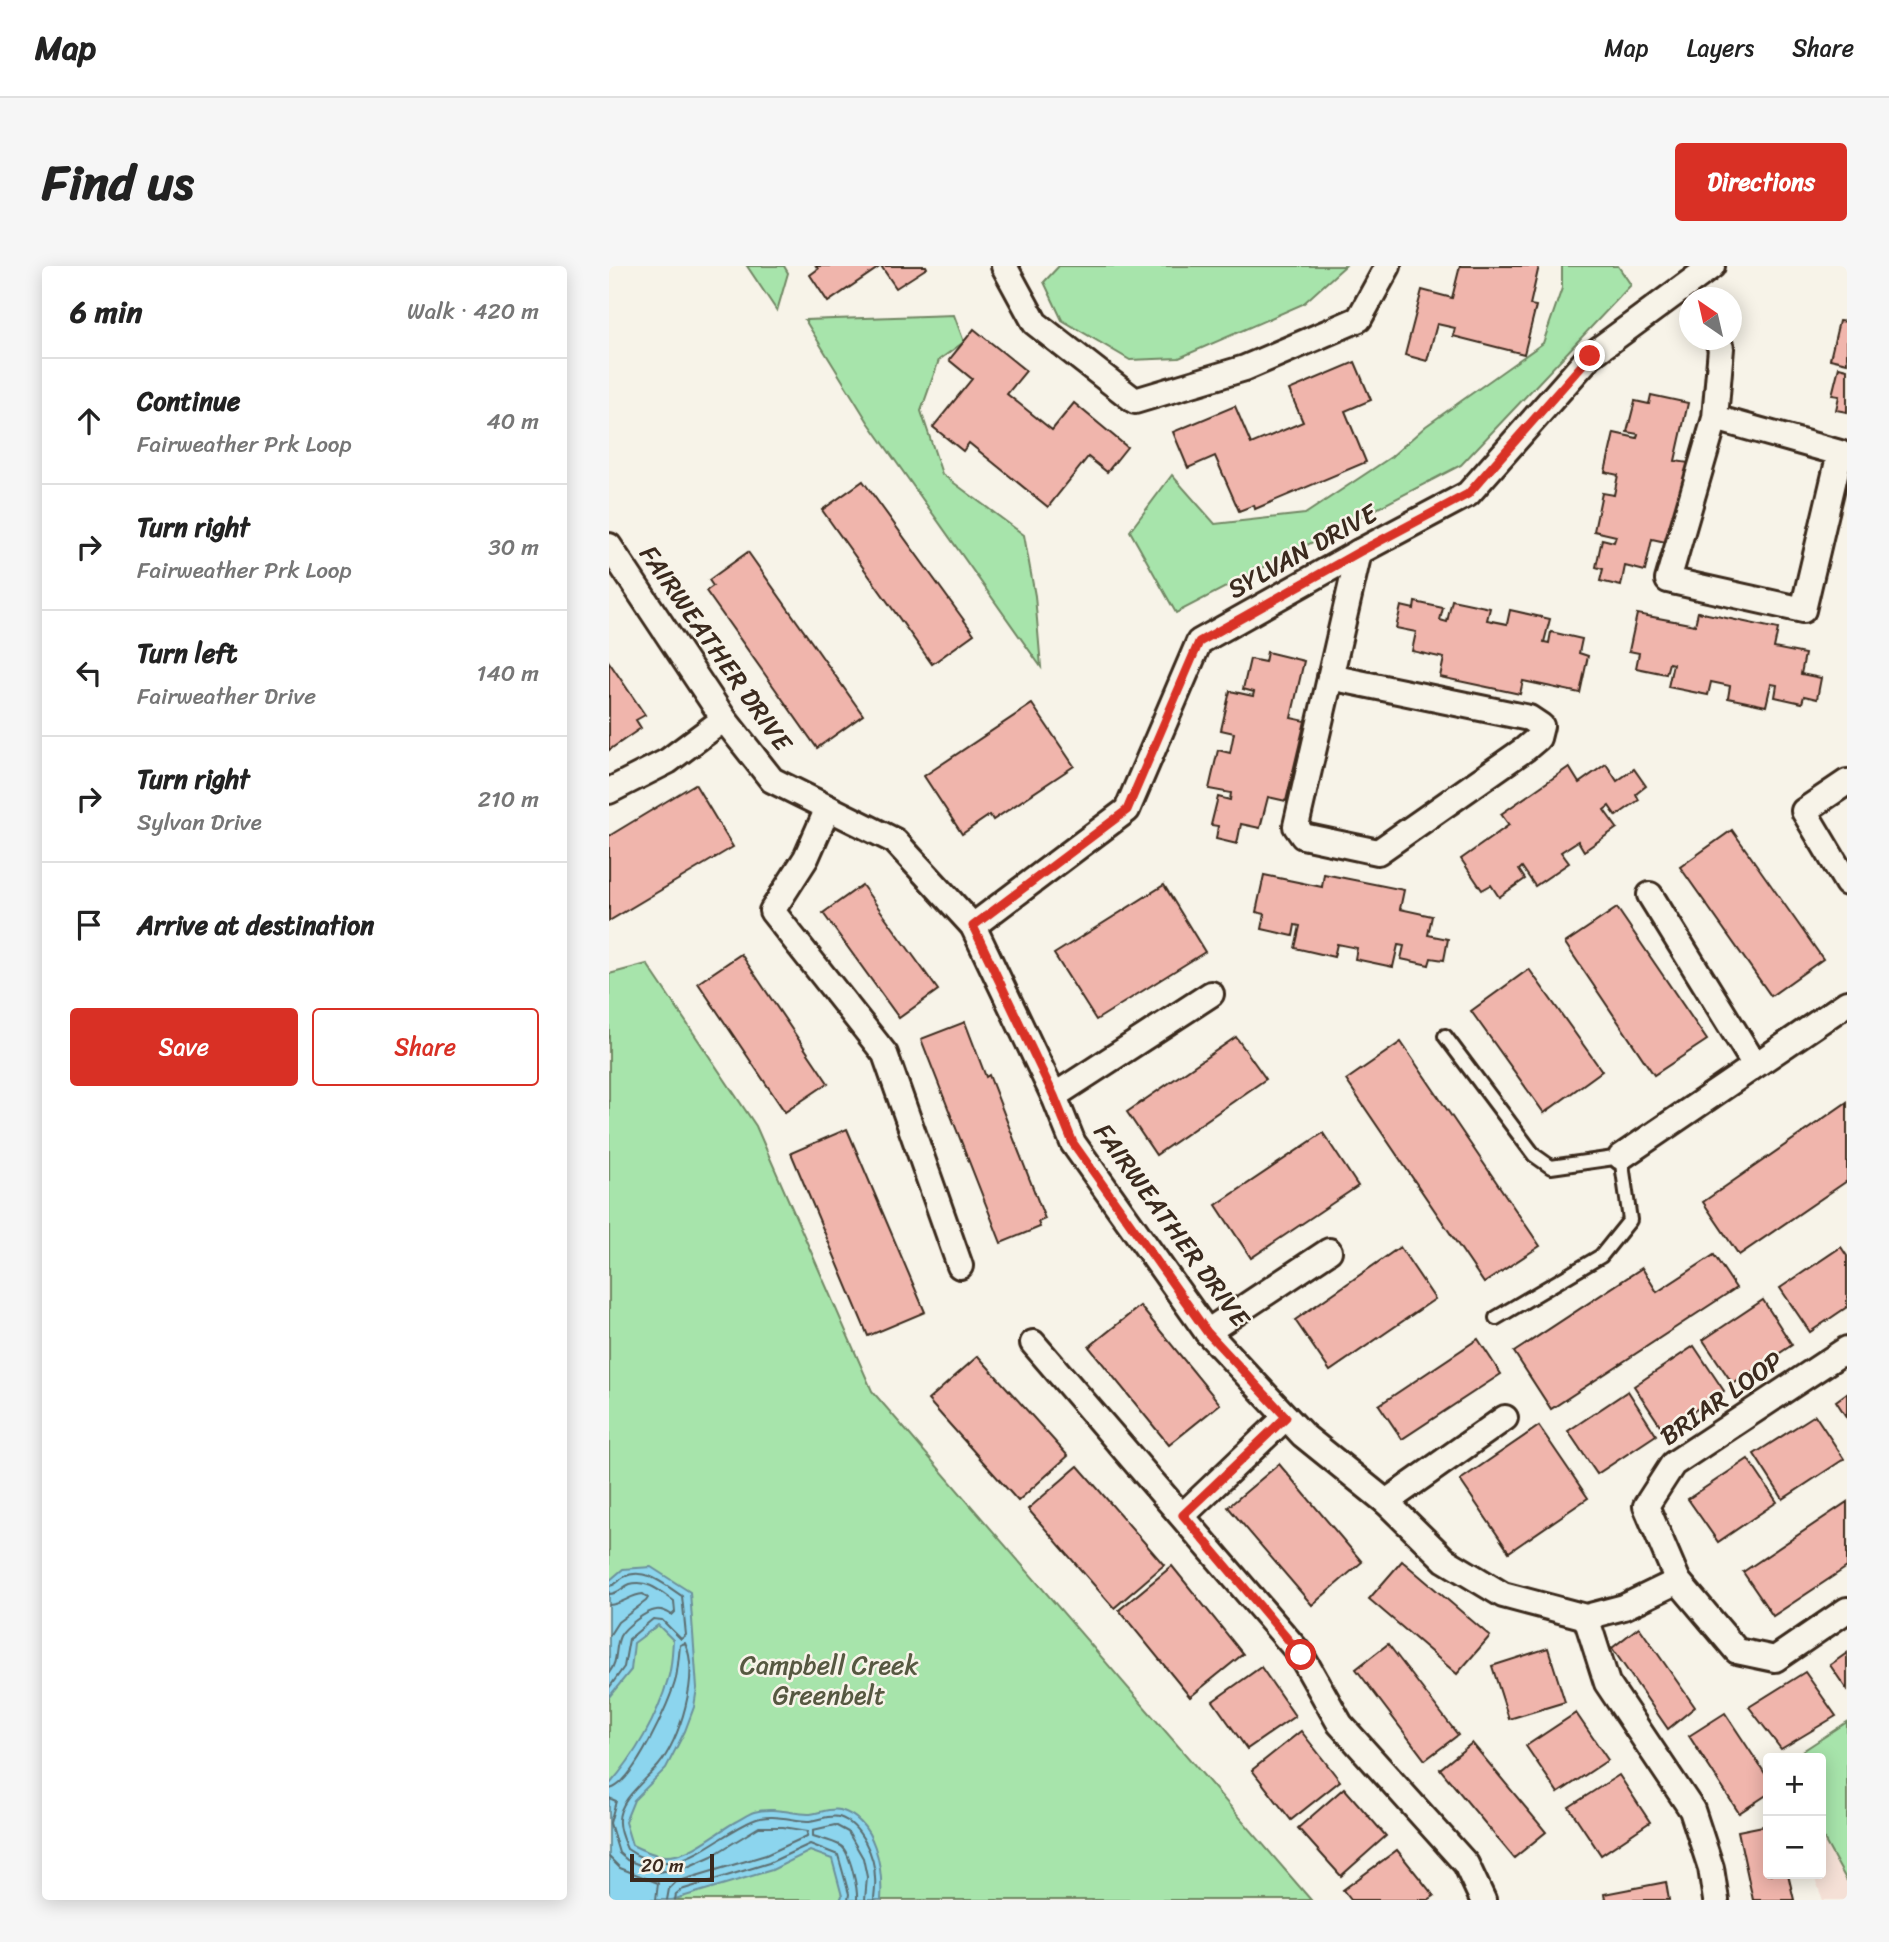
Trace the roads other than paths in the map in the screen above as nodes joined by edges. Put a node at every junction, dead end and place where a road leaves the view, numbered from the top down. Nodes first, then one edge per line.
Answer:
1 (1003, 266) edge
2 (1388, 266) edge
3 (1713, 266) edge
4 (1685, 283) edge
5 (1721, 350) edge
6 (1715, 418) junction
7 (609, 546) edge
8 (1359, 552) junction
9 (1330, 677) junction
10 (724, 719) junction
11 (1847, 782) edge
12 (609, 791) edge
13 (828, 808) junction
14 (1847, 883) edge
15 (1650, 895) dead end
16 (973, 926) junction
17 (1211, 994) dead end
18 (1847, 1003) edge
19 (1445, 1036) dead end
20 (1755, 1065) junction
21 (1054, 1096) junction
22 (1621, 1157) junction
23 (1329, 1251) dead end
24 (960, 1266) dead end
25 (1496, 1318) dead end
26 (1207, 1332) junction
27 (1033, 1343) dead end
28 (1847, 1349) edge
29 (1286, 1417) junction
30 (1505, 1418) dead end
31 (1386, 1502) junction
32 (1183, 1515) junction
33 (1678, 1581) junction
34 (1847, 1610) edge
35 (1586, 1617) junction
36 (1483, 1900) edge
37 (1716, 1900) edge

1 - 2 street
3 - 4 street, SYLVAN DRIVE
4 - 8 street, SYLVAN DRIVE
5 - 6 street
6 - 6 street
7 - 10 street, FAIRWEATHER DRIVE
8 - 9 street
8 - 16 street, SYLVAN DRIVE
9 - 9 street
10 - 12 street
10 - 13 street, FAIRWEATHER DRIVE
11 - 14 street
13 - 16 street, FAIRWEATHER DRIVE
13 - 24 street
15 - 20 street
16 - 21 street, FAIRWEATHER DRIVE
17 - 21 street
18 - 20 street
19 - 22 lane
20 - 22 street
21 - 26 street, FAIRWEATHER DRIVE
22 - 25 lane
23 - 26 street
26 - 29 street, FAIRWEATHER DRIVE
27 - 32 street
28 - 33 street, BRIAR LOOP
29 - 31 street, FAIRWEATHER DRIVE
29 - 32 street
30 - 31 street
31 - 35 street, FAIRWEATHER DRIVE
32 - 36 street
33 - 34 street, BRIAR LOOP
33 - 35 street, FAIRWEATHER DRIVE
35 - 37 street

